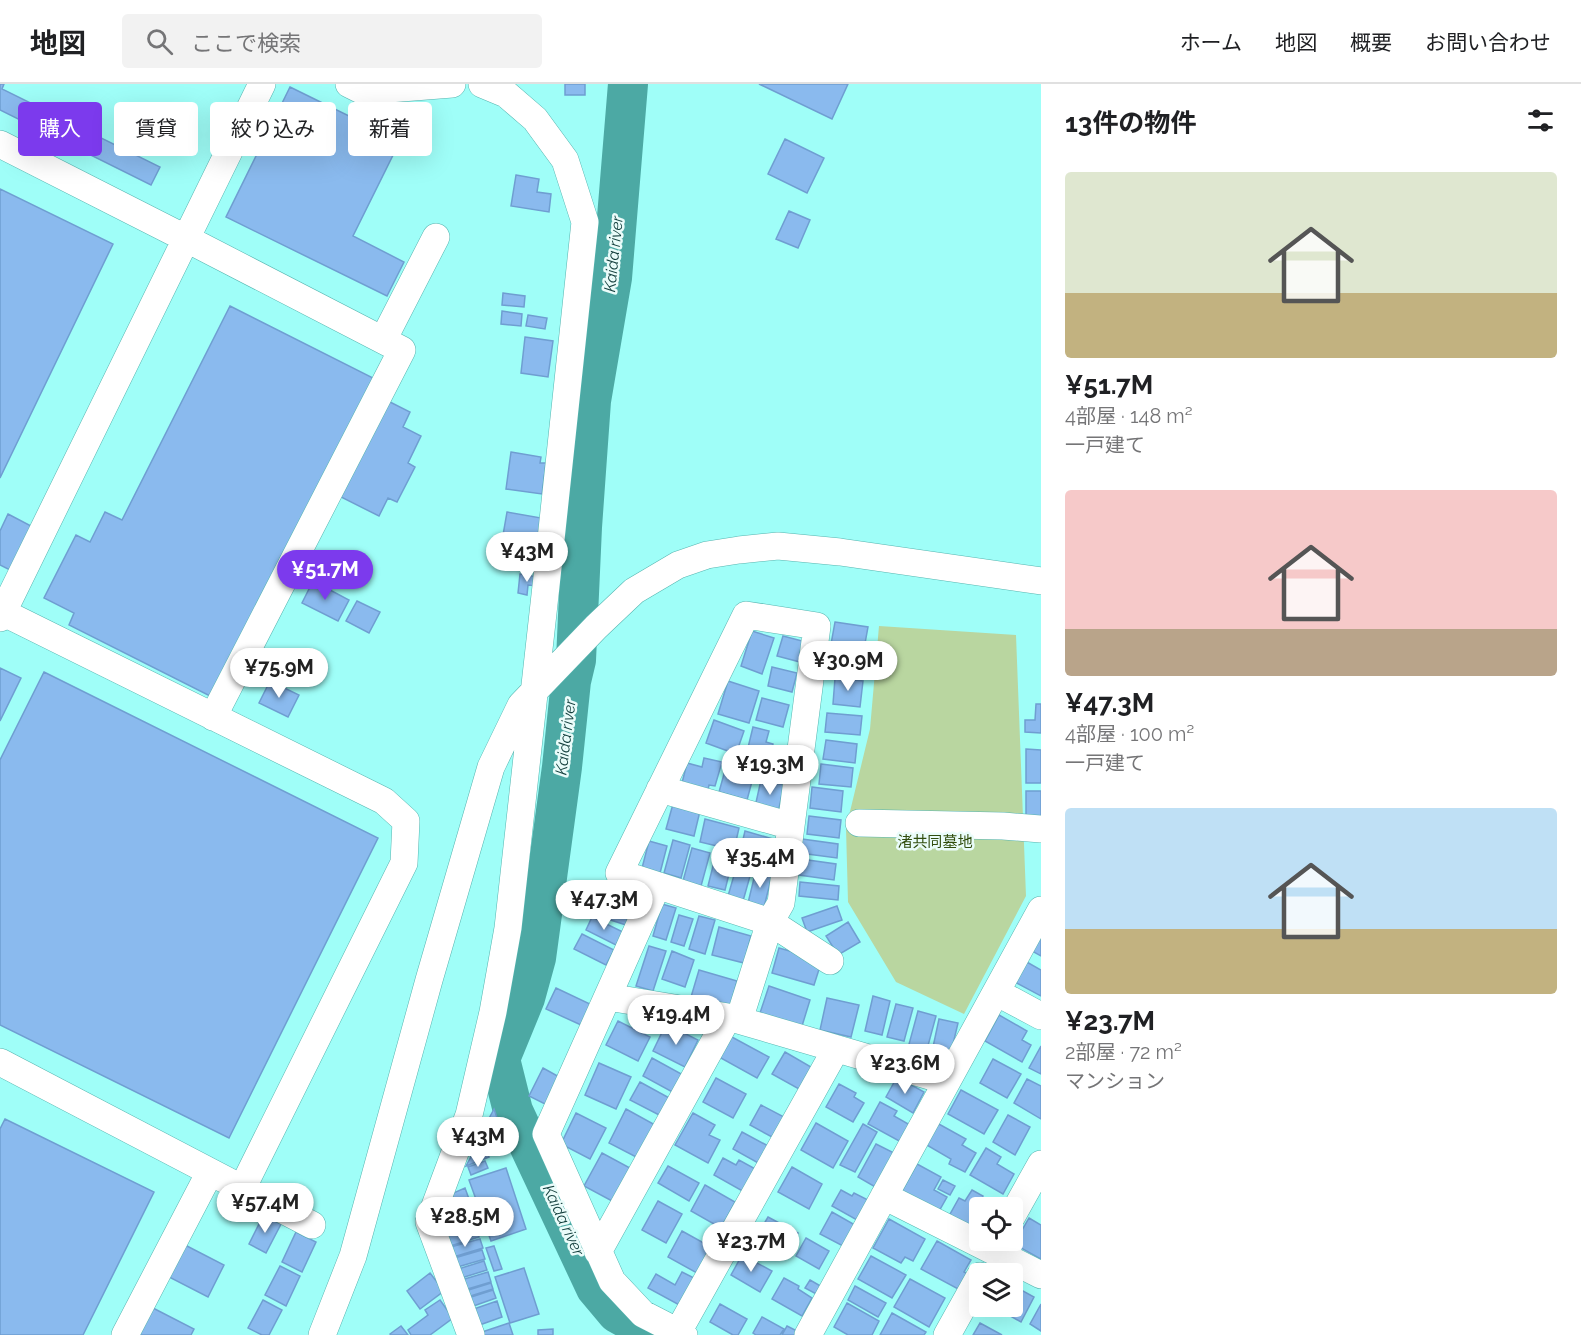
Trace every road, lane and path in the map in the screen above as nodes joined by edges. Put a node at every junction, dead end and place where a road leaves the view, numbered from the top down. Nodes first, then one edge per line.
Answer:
1 (262, 84) edge
2 (349, 84) edge
3 (452, 84) edge
4 (482, 84) edge
5 (0, 144) edge
6 (435, 237) dead end
7 (187, 238) junction
8 (383, 340) junction
9 (1041, 581) edge
10 (1, 614) edge
11 (534, 691) junction
12 (213, 717) junction
13 (660, 789) junction
14 (859, 823) dead end
15 (791, 826) junction
16 (1041, 830) edge
17 (657, 886) junction
18 (1041, 910) edge
19 (770, 922) junction
20 (830, 961) dead end
21 (996, 992) junction
22 (608, 997) junction
23 (1041, 1016) edge
24 (734, 1018) junction
25 (836, 1049) junction
26 (0, 1062) edge
27 (947, 1081) junction
28 (1041, 1164) edge
29 (210, 1172) junction
30 (242, 1188) junction
31 (884, 1196) junction
32 (1023, 1197) edge
33 (312, 1225) dead end
34 (598, 1252) junction
35 (988, 1261) edge
36 (1041, 1275) edge
37 (465, 1332) edge
38 (681, 1334) edge
39 (125, 1335) edge
40 (322, 1335) edge
41 (808, 1335) edge
42 (947, 1335) edge

1 - 7 street
2 - 3 street
4 - 11 street
5 - 7 street
6 - 8 street
7 - 8 street
7 - 10 street
8 - 12 street
9 - 11 street
10 - 12 street
11 - 37 street
11 - 40 street
12 - 30 street
13 - 15 street
13 - 15 street
13 - 17 street
14 - 16 street
15 - 19 street
17 - 19 street
17 - 22 street
18 - 21 street
19 - 20 street
19 - 24 street
21 - 23 street
21 - 27 street
22 - 24 street
22 - 34 street
24 - 25 street
24 - 34 street
25 - 27 street
25 - 38 street
26 - 29 street
27 - 31 street
28 - 32 street
29 - 30 street
29 - 39 street
30 - 33 street
31 - 35 street
31 - 41 street
34 - 38 street
35 - 36 street
35 - 42 street

